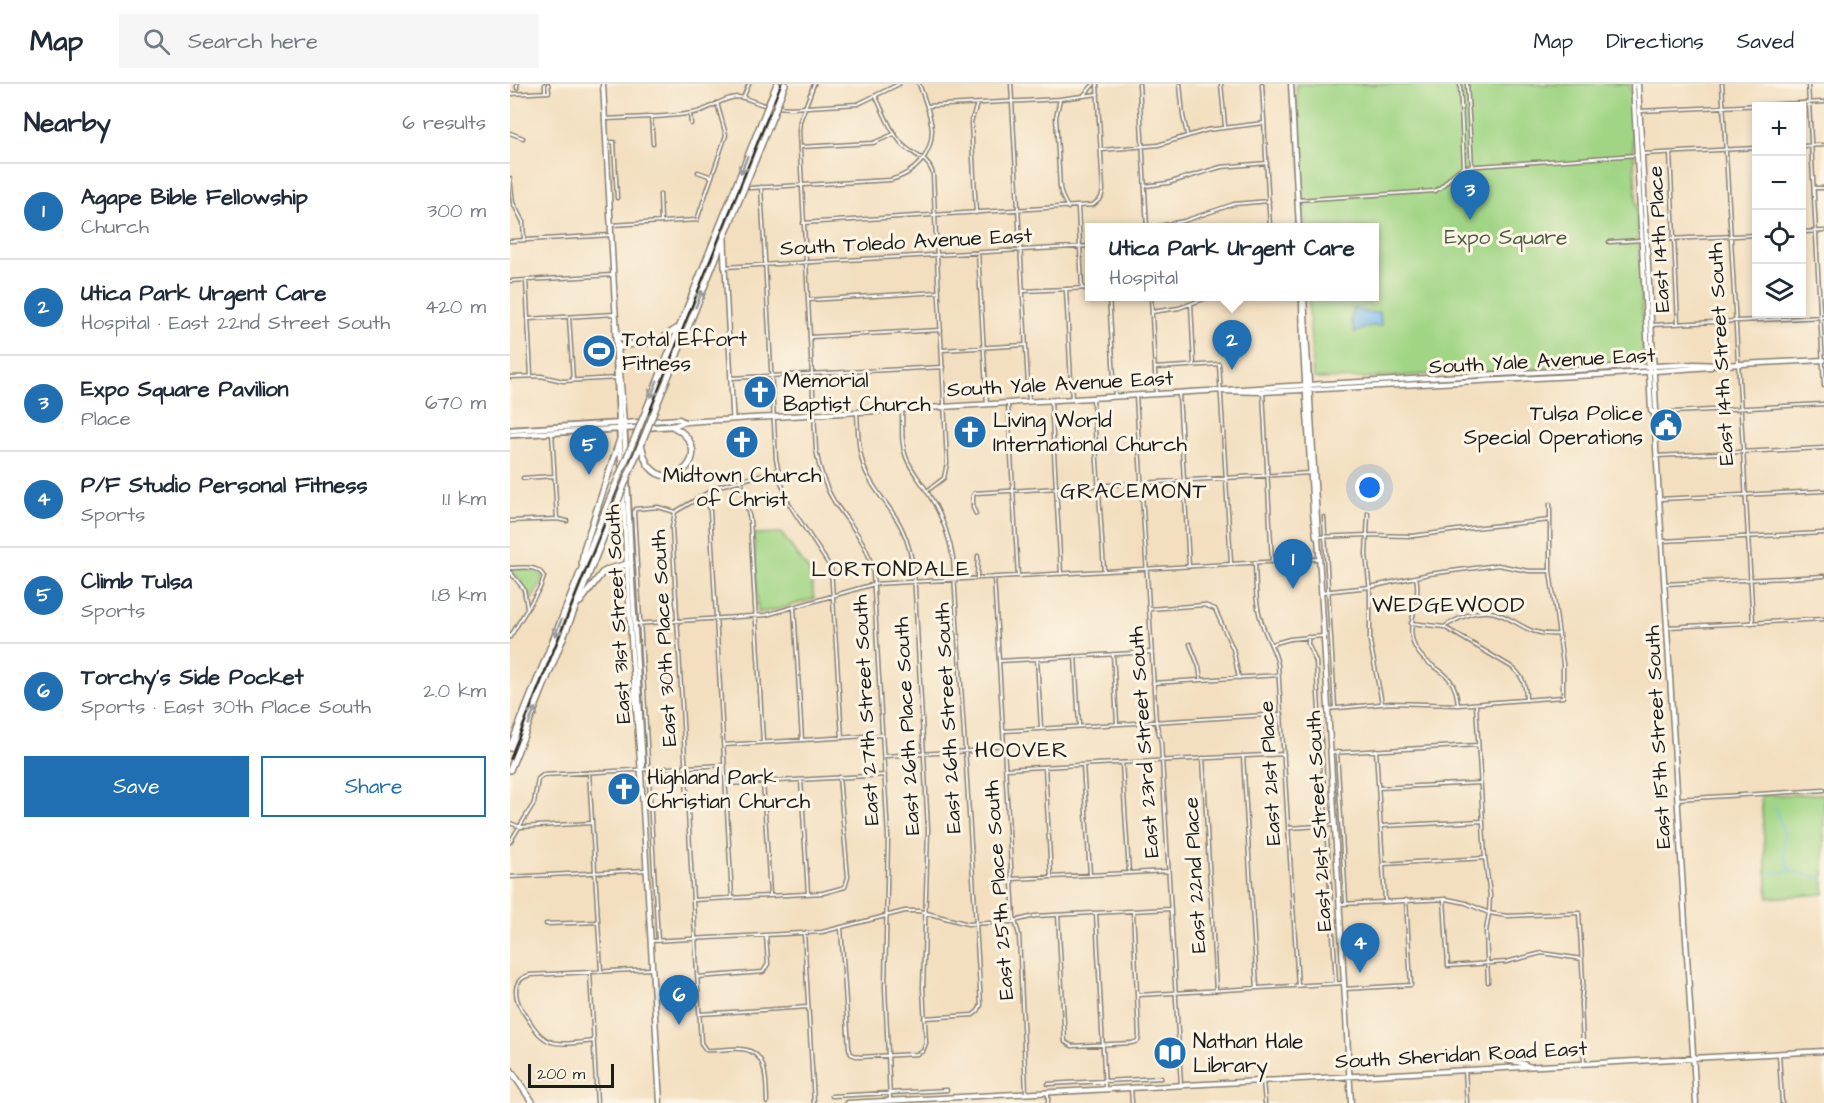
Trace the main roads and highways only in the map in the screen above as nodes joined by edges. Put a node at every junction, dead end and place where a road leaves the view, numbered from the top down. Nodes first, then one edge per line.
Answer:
1 (603, 84) edge
2 (777, 84) edge
3 (785, 84) edge
4 (1291, 84) edge
5 (1633, 84) edge
6 (1638, 84) edge
7 (1637, 111) junction
8 (1299, 223) edge
9 (724, 238) junction
10 (725, 267) road end
11 (1303, 301) edge
12 (615, 314) junction
13 (679, 327) junction
14 (618, 335) junction
15 (628, 344) junction
16 (617, 348) junction
17 (1823, 360) edge
18 (1651, 369) junction
19 (1582, 370) junction
20 (1518, 373) junction
21 (1583, 375) junction
22 (1480, 378) junction
23 (1518, 379) junction
24 (1307, 387) junction
25 (1221, 391) junction
26 (686, 422) junction
27 (622, 426) junction
28 (672, 426) junction
29 (510, 430) edge
30 (552, 430) junction
31 (510, 435) edge
32 (620, 440) junction
33 (641, 444) junction
34 (629, 564) junction
35 (579, 576) junction
36 (574, 611) junction
37 (510, 748) edge
38 (510, 770) edge
39 (1824, 1051) edge
40 (1499, 1056) dead end
41 (1692, 1058) junction
42 (1529, 1067) junction
43 (510, 1069) edge
44 (1349, 1076) junction
45 (948, 1100) edge
46 (533, 1102) edge
47 (660, 1103) edge
48 (848, 1103) edge
49 (1351, 1103) edge
50 (1696, 1103) edge

1 - 12 main road, East 31st Street South
2 -> 13 highway, bridge
3 - 9 highway, bridge
4 - 8 main road
5 - 7 main road
6 - 7 main road
7 - 18 main road, East 15th Street South
9 - 10 highway
33 -> 9 highway, bridge
11 - 24 main road, East 21st Street South
12 - 14 main road, East 31st Street South
12 - 16 main road, East 31st Street South
13 - 15 highway
13 -> 35 highway, bridge
14 - 15 highway
14 - 16 main road, East 31st Street South
15 - 16 highway
16 - 27 main road, East 31st Street South
16 - 27 main road, East 31st Street South
17 - 18 main road, South Yale Avenue East
18 - 19 main road, South Yale Avenue East
18 - 21 main road, South Yale Avenue East
18 - 41 main road, East 15th Street South
19 - 20 main road, South Yale Avenue East
19 - 21 main road
20 - 22 main road, South Yale Avenue East
20 - 23 main road
21 - 23 main road, South Yale Avenue East
22 - 23 main road, South Yale Avenue East
22 - 24 main road, South Yale Avenue East
24 - 25 main road, South Yale Avenue East
24 - 25 main road, South Yale Avenue East
24 - 44 main road, East 21st Street South
25 - 26 main road, South Yale Avenue East
26 - 27 main road, South Yale Avenue East
26 - 28 main road, South Yale Avenue East
27 - 28 main road, South Yale Avenue East
27 - 30 main road, South Yale Avenue East
27 - 32 main road, East 31st Street South
27 - 34 main road, East 31st Street South
28 - 33 highway
29 - 30 main road, South Yale Avenue East
30 - 31 main road, South Yale Avenue East
32 - 34 main road, East 31st Street South
32 - 35 highway
33 - 36 highway, bridge
34 - 36 highway
34 - 47 main road, East 31st Street South
35 -> 37 highway
38 -> 36 highway
39 - 41 main road, South Sheridan Road East
40 - 42 main road
41 - 42 main road, South Sheridan Road East
41 - 50 main road, East 15th Street South
42 - 44 main road, South Sheridan Road East
43 - 46 highway
44 - 45 main road, South Sheridan Road East
44 - 49 main road, East 21st Street South
45 - 48 main road, South Sheridan Road East

